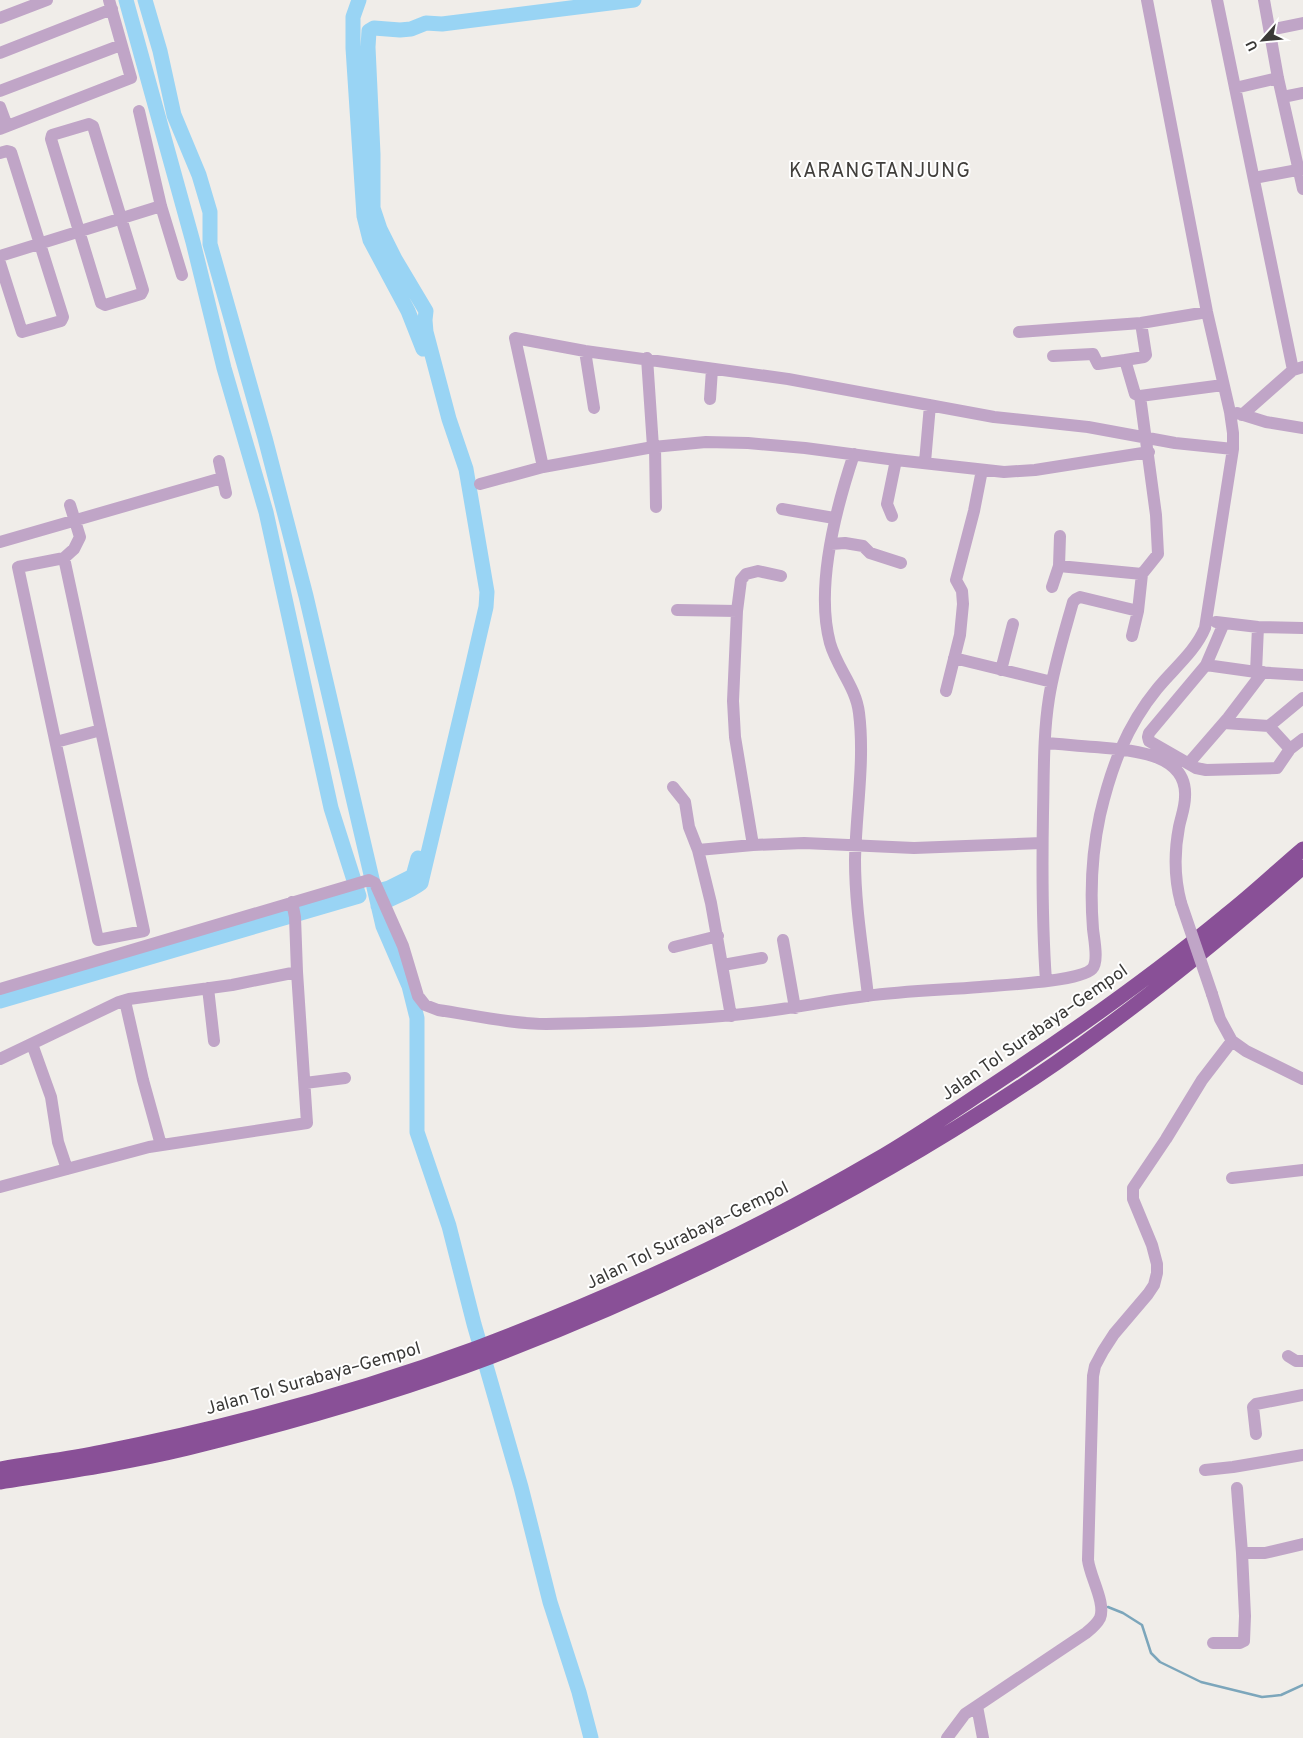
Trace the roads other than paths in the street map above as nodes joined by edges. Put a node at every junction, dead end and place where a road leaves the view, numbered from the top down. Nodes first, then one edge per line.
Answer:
1 (47, 0) edge
2 (1146, 0) edge
3 (1216, 0) edge
4 (1264, 0) edge
5 (110, 5) edge
6 (0, 18) edge
7 (1303, 23) edge
8 (1270, 30) junction
9 (122, 45) junction
10 (0, 53) edge
11 (1278, 78) junction
12 (1235, 88) junction
13 (0, 91) edge
14 (1303, 93) edge
15 (1283, 97) junction
16 (0, 107) edge
17 (139, 111) dead end
18 (4, 128) edge
19 (0, 153) edge
20 (1301, 170) edge
21 (1254, 178) junction
22 (1303, 189) edge
23 (161, 206) junction
24 (121, 217) junction
25 (79, 230) junction
26 (40, 244) junction
27 (0, 256) edge
28 (0, 263) edge
29 (182, 275) dead end
30 (3, 282) edge
31 (1207, 312) junction
32 (1141, 323) junction
33 (1019, 332) dead end
34 (586, 351) junction
35 (1053, 356) dead end
36 (647, 358) junction
37 (1125, 360) junction
38 (1298, 368) edge
39 (712, 369) junction
40 (1223, 385) junction
41 (1140, 396) junction
42 (710, 399) dead end
43 (930, 405) junction
44 (594, 408) dead end
45 (1236, 413) junction
46 (1303, 428) edge
47 (1146, 438) junction
48 (654, 447) junction
49 (1233, 449) junction
50 (1149, 452) junction
51 (854, 454) junction
52 (896, 460) junction
53 (219, 461) dead end
54 (925, 462) junction
55 (543, 467) junction
56 (982, 470) junction
57 (222, 478) junction
58 (480, 484) dead end
59 (226, 493) dead end
60 (70, 505) dead end
61 (656, 507) dead end
62 (782, 509) dead end
63 (892, 516) dead end
64 (834, 518) junction
65 (75, 520) junction
66 (1060, 536) dead end
67 (0, 542) edge
68 (831, 544) junction
69 (64, 558) junction
70 (900, 563) dead end
71 (1059, 566) junction
72 (1142, 574) junction
73 (781, 576) dead end
74 (1052, 587) dead end
75 (677, 610) dead end
76 (736, 611) junction
77 (1138, 611) junction
78 (1206, 621) junction
79 (1224, 623) junction
80 (1014, 624) dead end
81 (1258, 627) junction
82 (1303, 628) edge
83 (1132, 636) dead end
84 (954, 658) junction
85 (1206, 665) junction
86 (1001, 670) junction
87 (1259, 672) junction
88 (1303, 675) edge
89 (1052, 682) junction
90 (946, 691) dead end
91 (1303, 698) edge
92 (1224, 723) junction
93 (1269, 726) junction
94 (101, 730) junction
95 (1303, 739) edge
96 (56, 742) junction
97 (1045, 743) junction
98 (1120, 749) junction
99 (1290, 749) junction
100 (1188, 764) junction
101 (673, 787) dead end
102 (1042, 843) junction
103 (753, 844) junction
104 (856, 844) junction
105 (1303, 849) edge
106 (698, 850) junction
107 (1303, 867) edge
108 (293, 909) junction
109 (718, 936) junction
110 (783, 940) dead end
111 (674, 947) dead end
112 (762, 958) dead end
113 (723, 965) junction
114 (297, 972) junction
115 (1046, 981) junction
116 (208, 988) junction
117 (0, 989) edge
118 (868, 996) junction
119 (125, 1000) junction
120 (795, 1008) junction
121 (731, 1016) junction
122 (1232, 1040) junction
123 (214, 1041) dead end
124 (32, 1044) junction
125 (0, 1059) edge
126 (345, 1078) dead end
127 (1303, 1079) edge
128 (305, 1083) junction
129 (162, 1145) junction
130 (67, 1169) junction
131 (1303, 1170) edge
132 (1232, 1178) dead end
133 (0, 1187) edge
134 (482, 1353) junction
135 (1288, 1356) dead end
136 (1303, 1361) edge
137 (1303, 1395) edge
138 (1256, 1434) dead end
139 (1303, 1455) edge
140 (0, 1469) edge
141 (1205, 1470) dead end
142 (0, 1482) edge
143 (1238, 1488) dead end
144 (1303, 1544) edge
145 (1242, 1551) junction
146 (1213, 1642) dead end
147 (977, 1709) junction
148 (982, 1733) edge
149 (947, 1738) edge

1 - 6 street
2 - 31 street
3 - 12 street
4 - 8 street
5 - 9 street
5 - 10 street
7 - 8 street
8 - 11 street
9 - 13 street
9 - 18 street
11 - 12 street
11 - 15 street
12 - 21 street
14 - 15 street
15 - 20 street
16 - 18 street
17 - 23 street
19 - 26 street
20 - 21 street
20 - 22 street
21 - 38 street
23 - 24 street
23 - 29 street
24 - 25 street
24 - 25 street
24 - 25 street
25 - 26 street
26 - 27 street
26 - 30 street
28 - 30 street
31 - 32 street
31 - 40 street
32 - 33 street
32 - 37 street
34 - 36 street
34 - 44 street
34 - 55 street
35 - 37 street
36 - 39 street
36 - 48 street
37 - 41 street
38 - 45 street
39 - 42 street
39 - 43 street
40 - 41 street
40 - 45 street
41 - 47 street
43 - 47 street
43 - 54 street
45 - 46 street
45 - 49 street
47 - 49 street
47 - 50 street
48 - 51 street
48 - 55 street
48 - 61 street
49 - 78 street
50 - 56 street
50 - 72 street
51 - 52 street
51 - 64 street
52 - 54 street
52 - 63 street
53 - 57 street
54 - 56 street
55 - 58 street
56 - 84 street
57 - 59 street
57 - 65 street
60 - 65 street
62 - 64 street
64 - 68 street
65 - 67 street
65 - 69 street
66 - 71 street
68 - 70 street
68 - 104 street
69 - 94 street
69 - 96 street
71 - 72 street
71 - 74 street
72 - 77 street
73 - 76 street
75 - 76 street
76 - 103 street
77 - 83 street
77 - 89 street
78 - 79 street
78 - 98 street
79 - 81 street
79 - 85 street
80 - 86 street
81 - 82 street
81 - 87 street
84 - 86 street
84 - 90 street
85 - 87 street
85 - 100 street
86 - 89 street
87 - 88 street
87 - 92 street
89 - 97 street
91 - 93 street
92 - 93 street
92 - 100 street
93 - 99 street
94 - 96 street
94 - 96 street
95 - 99 street
97 - 98 street
97 - 102 street
98 - 115 street
98 - 122 street, bridge
99 - 100 street
101 - 106 street
102 - 104 street
102 - 115 street
103 - 104 street
103 - 106 street
104 - 118 street
105 - 134 highway, Jalan Tol Surabaya–Gempol
106 - 109 street
107 - 134 highway, Jalan Tol Surabaya–Gempol
108 - 114 street
108 - 117 street
108 - 121 street
109 - 111 street
109 - 113 street
110 - 120 street
112 - 113 street
113 - 121 street
114 - 116 street
114 - 128 street
115 - 118 street
116 - 119 street
116 - 123 street
118 - 120 street
119 - 124 street
119 - 129 street
120 - 121 street
122 - 127 street
122 - 147 street
124 - 125 street
124 - 130 street
126 - 128 street
128 - 129 street
129 - 130 street
130 - 133 street
131 - 132 street
134 - 140 highway, Jalan Tol Surabaya–Gempol
134 - 142 highway, Jalan Tol Surabaya–Gempol
135 - 136 street
137 - 138 street
139 - 141 street
143 - 145 street
144 - 145 street
145 - 146 street
147 - 148 street
147 - 149 street

